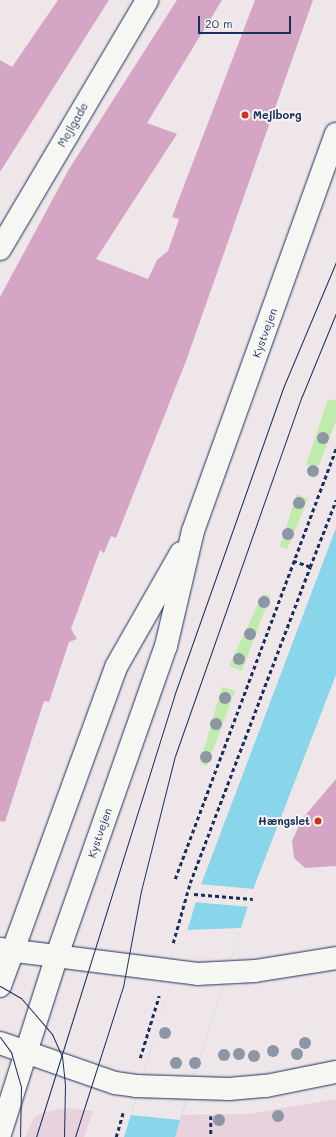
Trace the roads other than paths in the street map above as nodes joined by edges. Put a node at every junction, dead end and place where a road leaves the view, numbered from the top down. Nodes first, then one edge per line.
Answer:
1 (147, 0) edge
2 (336, 134) edge
3 (0, 249) edge
4 (193, 531) junction
5 (6, 950) edge
6 (56, 958) junction
7 (336, 958) edge
8 (0, 986) edge
9 (0, 1043) edge
10 (25, 1054) junction
11 (336, 1072) edge
12 (0, 1134) edge

1 - 3 street, Mejlgade
2 - 4 street, Kystvejen
4 - 5 street, Kystvejen
4 - 6 street, Kystvejen
5 - 6 street
5 - 8 street, Kystvejen
6 - 7 street
6 - 10 street, Kystvejen
9 - 10 street
10 - 11 street
10 - 12 street, Kystvejen

